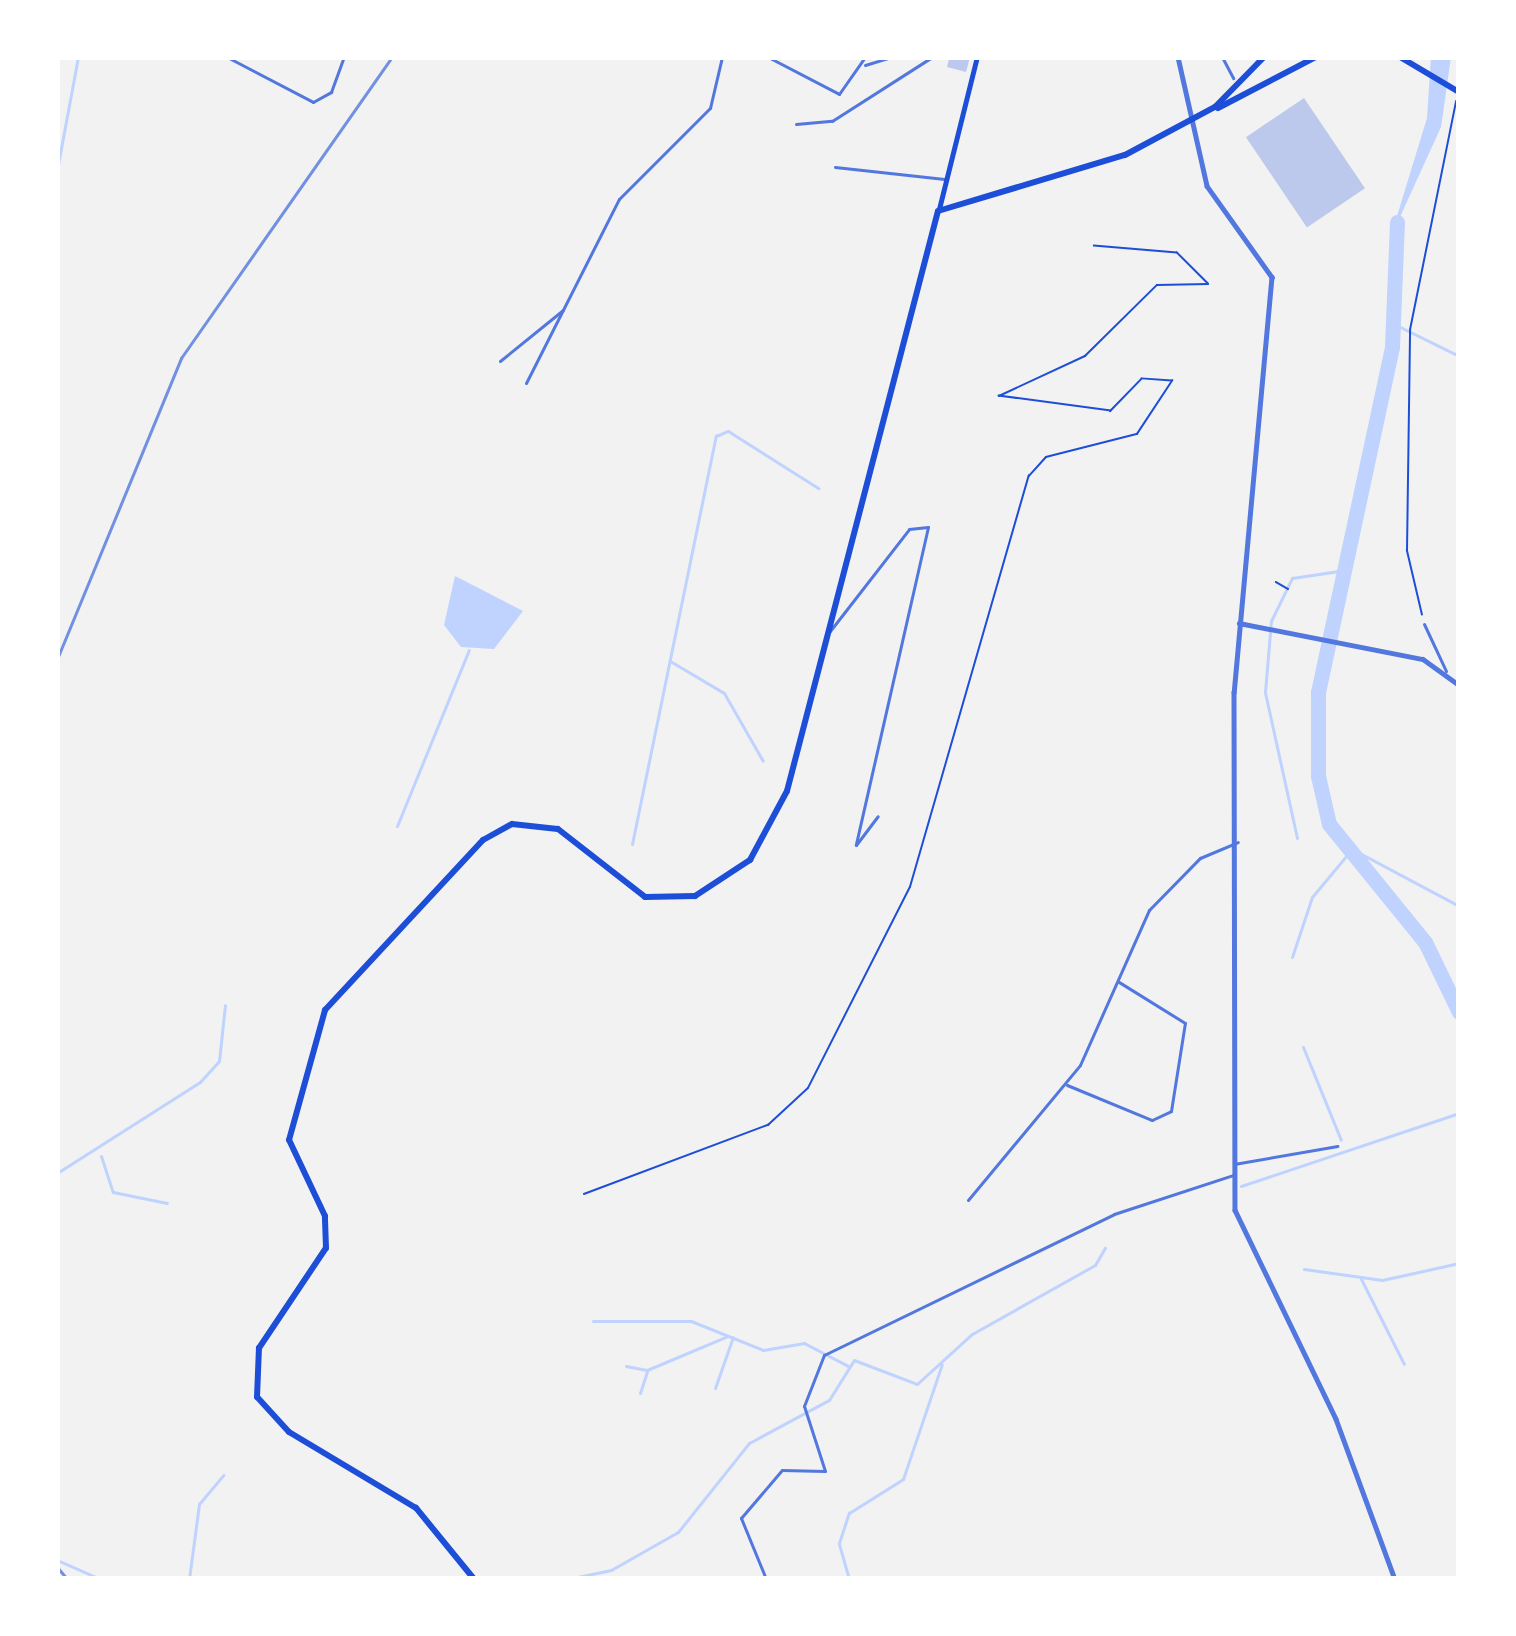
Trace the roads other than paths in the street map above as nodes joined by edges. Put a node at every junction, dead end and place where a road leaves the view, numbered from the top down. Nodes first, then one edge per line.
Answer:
1 (227, 57) edge
2 (344, 57) edge
3 (722, 57) edge
4 (769, 57) edge
5 (865, 57) edge
6 (892, 57) edge
7 (932, 57) edge
8 (977, 57) edge
9 (1178, 57) edge
10 (1222, 57) edge
11 (1264, 57) edge
12 (1316, 57) edge
13 (1400, 57) edge
14 (863, 65) junction
15 (1233, 78) dead end
16 (1458, 93) edge
17 (1200, 116) junction
18 (796, 124) dead end
19 (835, 167) dead end
20 (946, 179) junction
21 (938, 211) junction
22 (564, 310) junction
23 (500, 361) dead end
24 (526, 383) dead end
25 (1240, 622) junction
26 (1424, 624) road end
27 (829, 632) junction
28 (1446, 671) junction
29 (1459, 685) edge
30 (878, 816) dead end
31 (1238, 842) junction
32 (1115, 980) junction
33 (1066, 1084) junction
34 (1337, 1146) dead end
35 (1234, 1164) junction
36 (1233, 1175) junction
37 (968, 1200) dead end
38 (474, 1579) edge
39 (766, 1579) edge
40 (1395, 1579) edge

1 - 2 street
3 - 22 street
4 - 14 street
5 - 14 street
6 - 14 street
7 - 18 street
8 - 20 main road
9 - 25 street
10 - 15 street
11 - 17 main road
12 - 17 main road
13 - 16 main road
17 - 21 main road
19 - 20 street
20 - 21 main road
21 - 27 main road
22 - 23 street
22 - 24 street
25 - 28 street
25 - 31 street
26 - 28 street
27 - 30 street
27 - 38 main road
28 - 29 street
31 - 32 street
31 - 35 street
32 - 33 street
32 - 33 street
33 - 37 street
34 - 35 street
35 - 36 street
36 - 39 street
36 - 40 street

